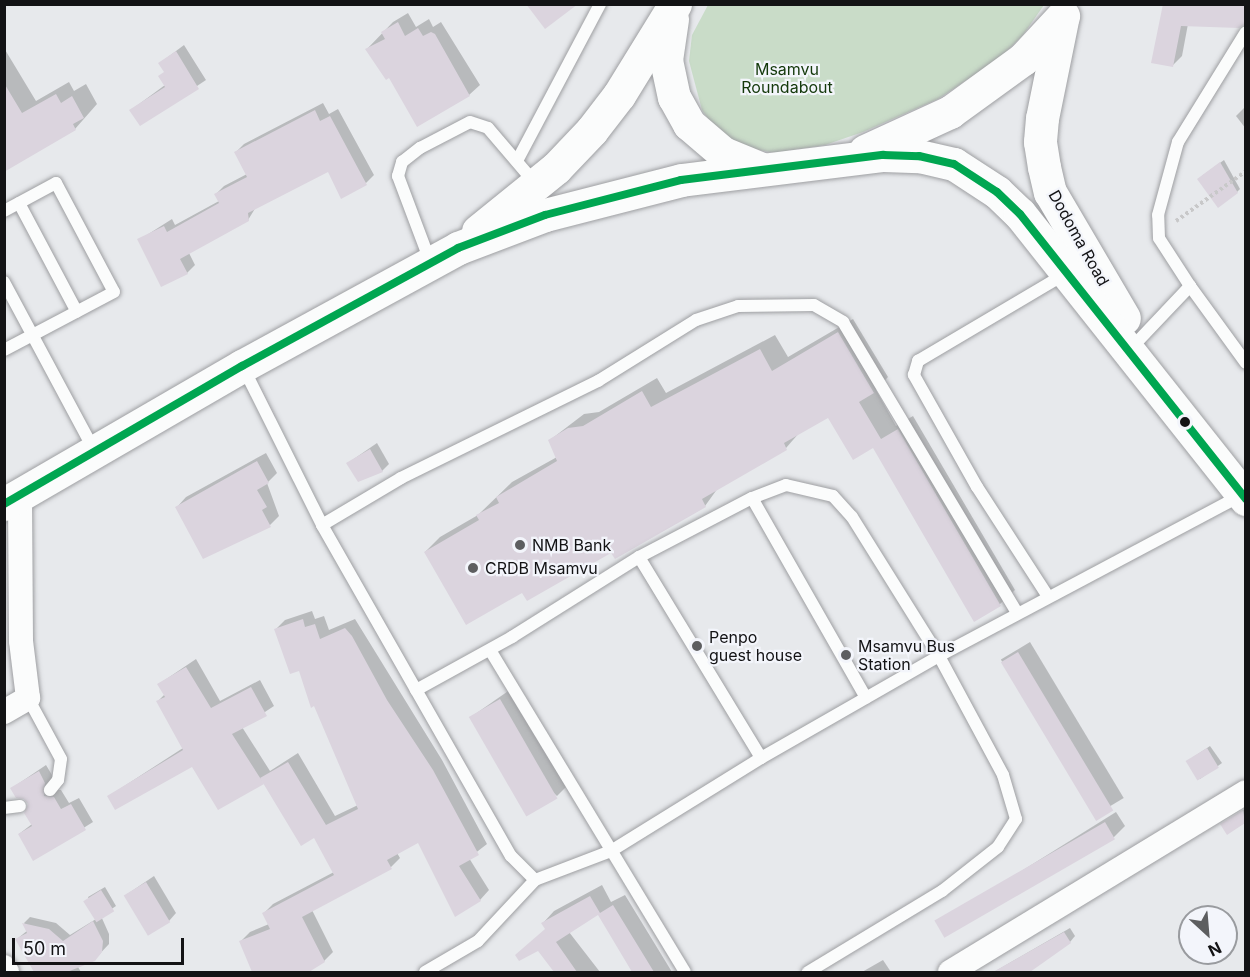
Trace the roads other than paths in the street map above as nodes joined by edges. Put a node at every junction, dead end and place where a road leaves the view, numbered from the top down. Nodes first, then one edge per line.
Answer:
1 (600, 4) edge
2 (675, 4) edge
3 (1066, 9) edge
4 (1245, 32) edge
5 (818, 165) junction
6 (767, 171) junction
7 (526, 173) junction
8 (19, 203) junction
9 (4, 211) edge
10 (445, 255) junction
11 (1066, 273) junction
12 (4, 282) edge
13 (1190, 286) junction
14 (77, 312) junction
15 (33, 335) junction
16 (1138, 342) junction
17 (4, 350) edge
18 (1245, 363) edge
19 (243, 366) junction
20 (1175, 406) junction
21 (96, 454) junction
22 (1244, 496) edge
23 (752, 498) junction
24 (12, 500) edge
25 (322, 525) junction
26 (639, 557) junction
27 (1047, 595) junction
28 (1017, 613) junction
29 (490, 650) junction
30 (939, 656) junction
31 (416, 690) junction
32 (28, 698) junction
33 (866, 698) junction
34 (4, 712) edge
35 (761, 758) junction
36 (50, 790) dead end
37 (1245, 792) edge
38 (20, 806) dead end
39 (4, 808) edge
40 (611, 851) junction
41 (535, 880) junction
42 (4, 967) edge
43 (7, 972) edge
44 (425, 972) edge
45 (685, 972) edge
46 (808, 972) edge
47 (950, 972) edge

1 - 7 lane
2 - 6 highway
2 - 7 highway
3 - 5 highway
3 - 16 highway, Dodoma Road
4 - 13 lane
5 - 6 highway
5 - 11 highway, Dodoma Road
6 - 10 highway
7 - 10 highway
7 - 10 lane
8 - 9 lane
8 - 14 lane
8 - 14 lane
10 - 19 highway
11 - 20 highway, Dodoma Road
11 - 27 lane
12 - 15 lane
13 - 16 lane
13 - 18 lane
14 - 15 lane
15 - 17 lane
15 - 21 lane
16 - 20 highway, Dodoma Road
19 - 21 highway
19 - 25 lane
20 - 22 highway, Dodoma Road
21 - 24 highway
22 - 27 lane
23 - 26 lane
23 - 30 lane
23 - 33 lane
24 - 32 street
25 - 28 lane
25 - 31 lane
26 - 29 lane
26 - 35 lane
27 - 28 lane
28 - 30 lane
29 - 31 lane
29 - 40 lane
30 - 33 lane
30 - 46 lane
31 - 41 lane
32 - 34 street
32 - 36 lane
33 - 35 lane
35 - 40 lane
37 - 47 street
38 - 39 lane
40 - 41 lane
40 - 45 lane
41 - 44 lane
42 - 43 street

